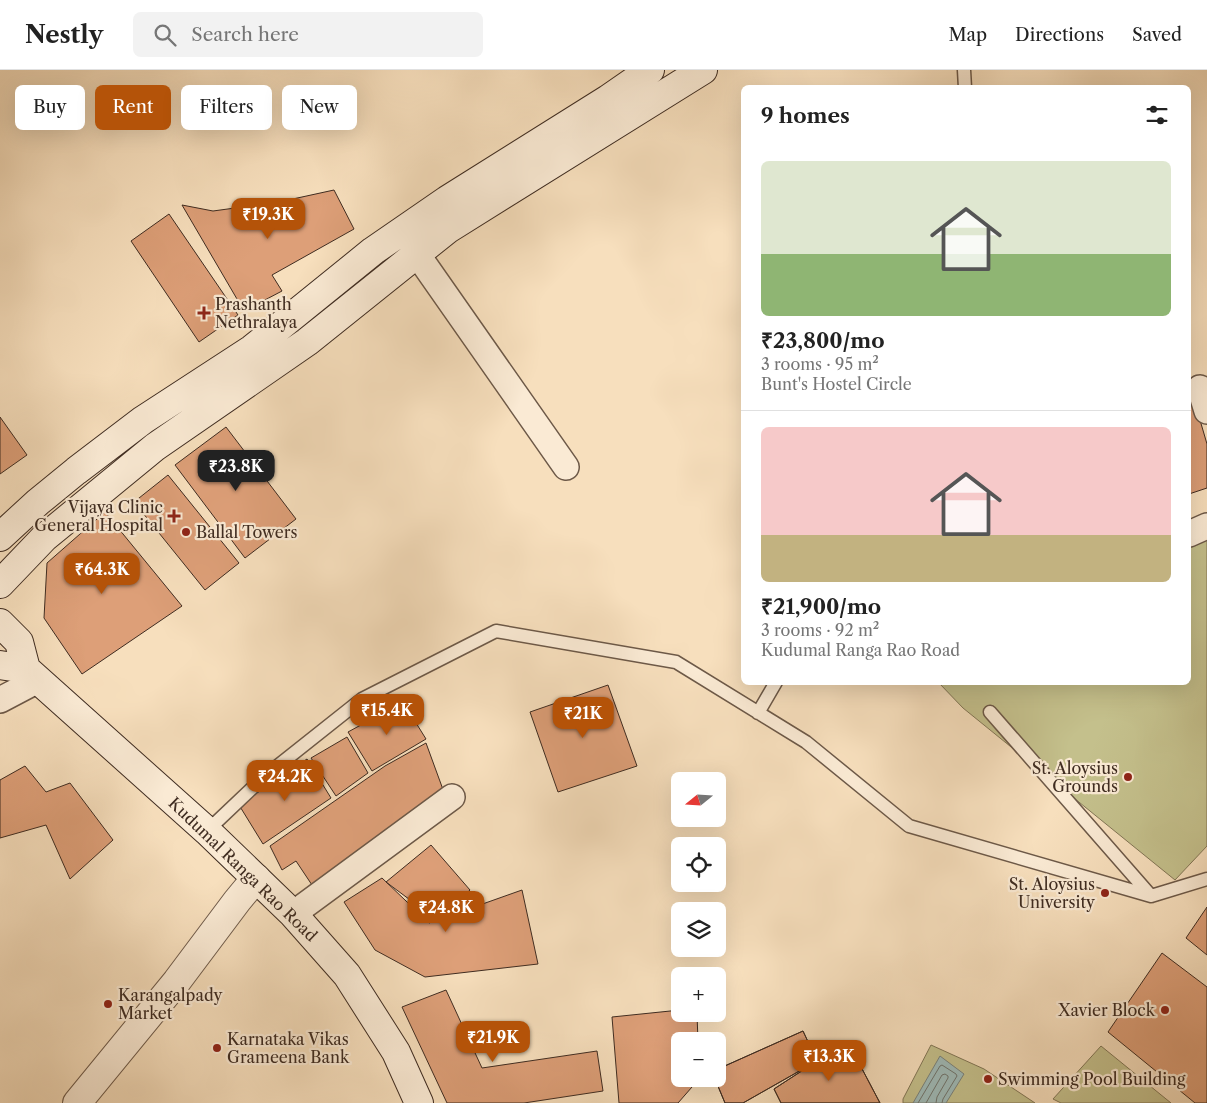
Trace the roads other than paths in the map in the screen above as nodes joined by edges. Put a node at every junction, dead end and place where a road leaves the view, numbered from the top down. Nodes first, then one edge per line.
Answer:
1 (650, 70) edge
2 (703, 70) edge
3 (964, 70) edge
4 (965, 85) edge
5 (417, 254) junction
6 (566, 467) dead end
7 (1207, 526) edge
8 (1191, 533) edge
9 (0, 537) edge
10 (0, 584) edge
11 (0, 623) edge
12 (16, 669) edge
13 (774, 685) edge
14 (0, 700) edge
15 (990, 712) dead end
16 (758, 713) junction
17 (452, 797) dead end
18 (207, 831) junction
19 (256, 878) junction
20 (1207, 879) edge
21 (1152, 896) junction
22 (294, 914) junction
23 (77, 1103) edge
24 (419, 1103) edge

1 - 9 main road
2 - 5 main road
3 - 4 lane
5 - 6 street
5 - 10 main road
7 - 8 street
11 - 12 main road
12 - 14 street
12 - 18 main road, Kudumal Ranga Rao Road
13 - 16 lane
15 - 21 lane
16 - 18 lane
16 - 21 lane
17 - 22 street
18 - 19 main road, Kudumal Ranga Rao Road
19 - 22 main road, Kudumal Ranga Rao Road
19 - 23 main road
20 - 21 lane
22 - 24 main road, Kudumal Ranga Rao Road

